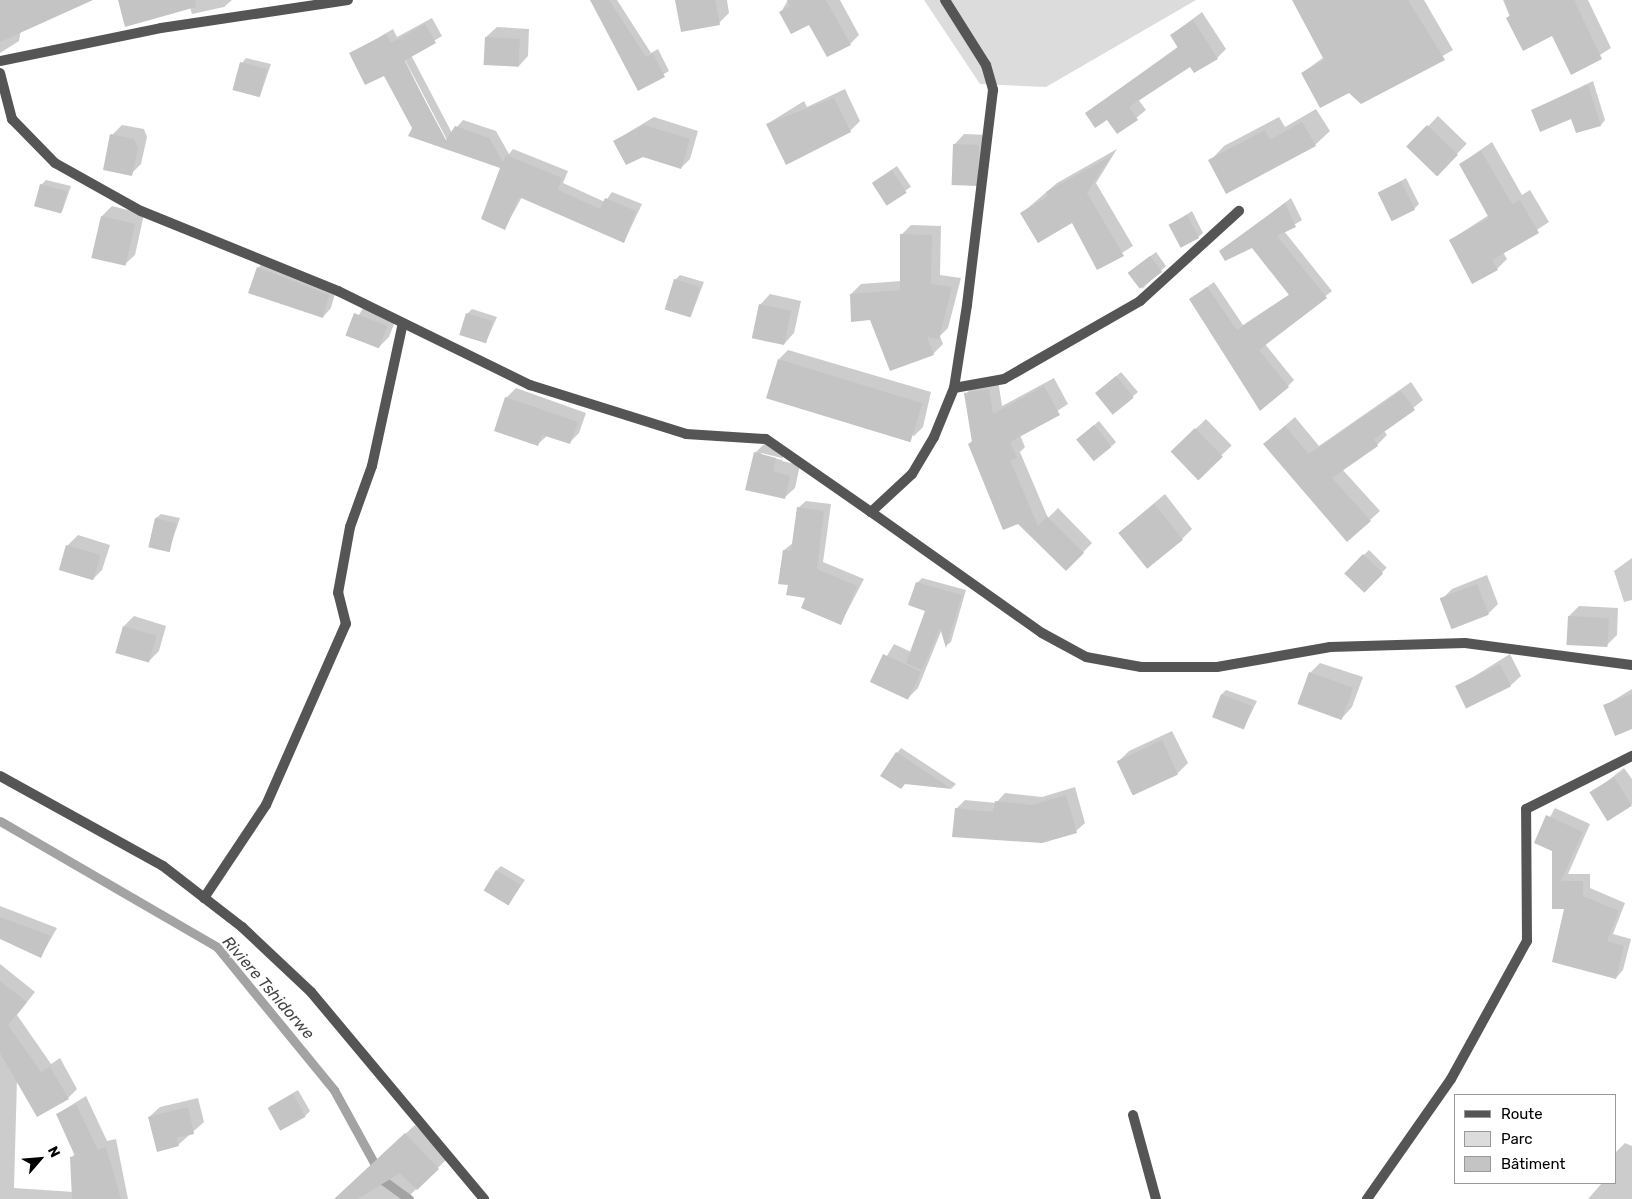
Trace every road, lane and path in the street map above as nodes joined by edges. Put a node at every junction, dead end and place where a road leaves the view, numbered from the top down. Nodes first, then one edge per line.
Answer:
1 (348, 0) edge
2 (945, 0) edge
3 (0, 61) edge
4 (0, 73) edge
5 (1239, 211) dead end
6 (403, 323) junction
7 (954, 388) junction
8 (871, 512) junction
9 (1632, 665) edge
10 (1632, 756) edge
11 (0, 776) edge
12 (204, 898) junction
13 (1133, 1115) dead end
14 (484, 1199) edge
15 (1156, 1199) edge
16 (1368, 1199) edge

1 - 3 street
2 - 7 street
4 - 6 street
5 - 7 street
6 - 8 street
6 - 12 street
7 - 8 street
8 - 9 street
10 - 16 street
11 - 12 street
12 - 14 street
13 - 15 street

